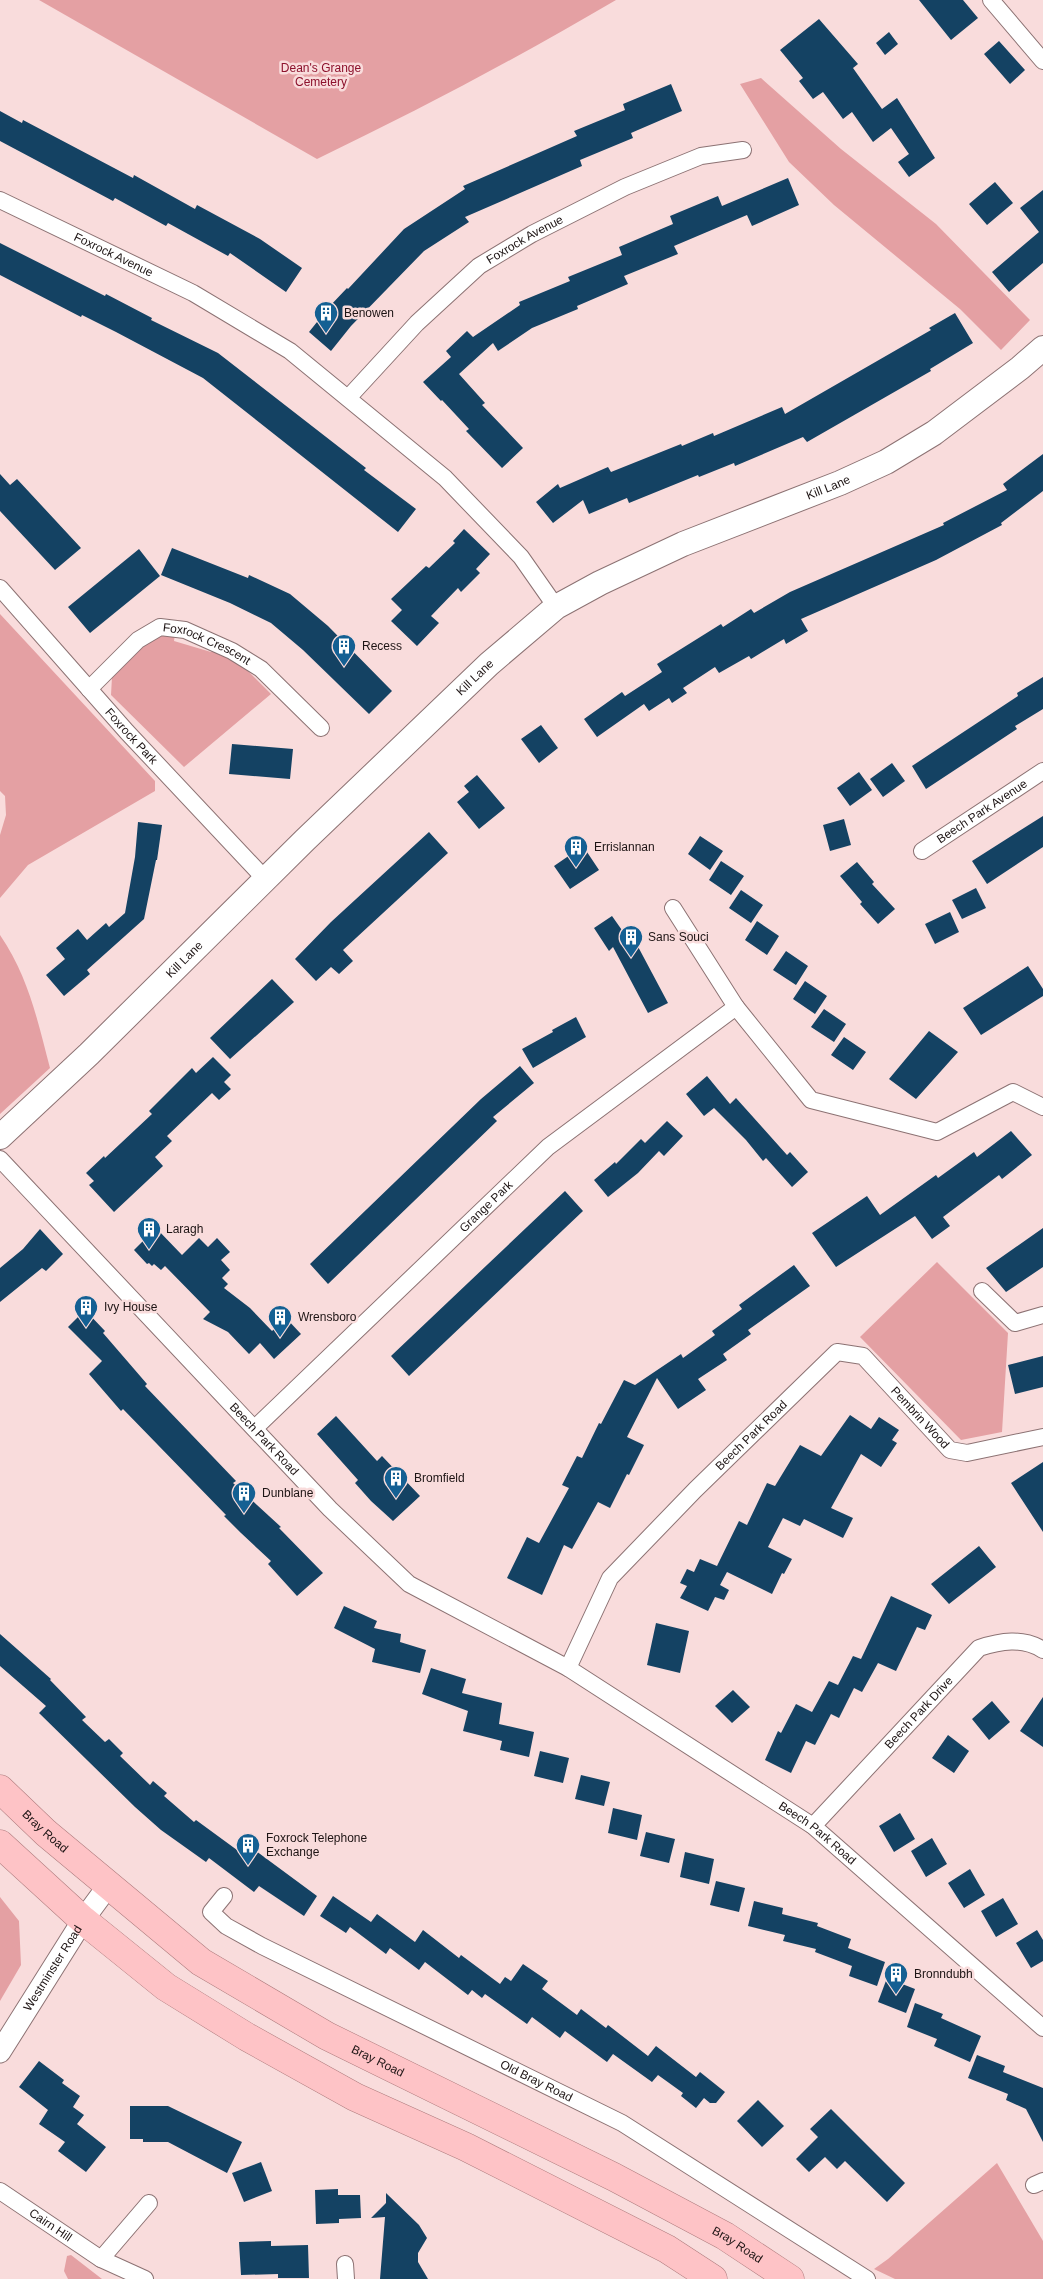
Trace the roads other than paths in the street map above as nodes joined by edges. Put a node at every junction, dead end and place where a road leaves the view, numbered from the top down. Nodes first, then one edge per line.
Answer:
1 (991, 0) edge
2 (1043, 61) edge
3 (743, 150) dead end
4 (0, 200) edge
5 (1043, 348) edge
6 (348, 398) junction
7 (0, 588) edge
8 (556, 607) junction
9 (89, 689) junction
10 (321, 728) dead end
11 (1043, 771) edge
12 (922, 850) dead end
13 (266, 880) junction
14 (673, 908) dead end
15 (736, 1008) junction
16 (1043, 1107) edge
17 (0, 1137) edge
18 (0, 1159) edge
19 (982, 1291) dead end
20 (1043, 1315) edge
21 (837, 1352) joint
22 (255, 1428) junction
23 (1043, 1437) edge
24 (1043, 1650) edge
25 (568, 1668) junction
26 (0, 1789) edge
27 (813, 1826) junction
28 (0, 1844) edge
29 (108, 1886) junction
30 (224, 1896) dead end
31 (83, 1920) junction
32 (1043, 2028) edge
33 (0, 2052) edge
34 (0, 2191) edge
35 (149, 2202) dead end
36 (101, 2259) junction
37 (145, 2279) edge
38 (713, 2279) edge
39 (790, 2279) edge
40 (867, 2279) edge

1 - 2 street
3 - 6 street, Foxrock Avenue
4 - 6 street, Foxrock Avenue
5 - 8 main road, Kill Lane
6 - 8 street, Foxrock Avenue
7 - 9 street, Foxrock Park
8 - 13 main road, Kill Lane
9 - 10 street, Foxrock Crescent
9 - 13 street, Foxrock Park
11 - 12 street, Beech Park Avenue
13 - 17 main road, Kill Lane
14 - 15 street
15 - 16 street
15 - 22 street, Grange Park
18 - 22 street, Beech Park Road
19 - 20 street
21 - 23 street, Pembrin Wood
21 - 25 street, Beech Park Road
22 - 25 street, Beech Park Road
24 - 27 street, Beech Park Drive
25 - 27 street, Beech Park Road
26 - 29 highway, Bray Road
27 - 32 street, Beech Park Road
28 - 31 highway
29 - 31 street, Westminster Road
29 - 39 highway, Bray Road
30 - 40 street, Old Bray Road
31 - 33 street, Westminster Road
31 - 38 highway
34 - 36 street, Cairn Hill
35 - 36 street
36 - 37 street, Cairn Hill

